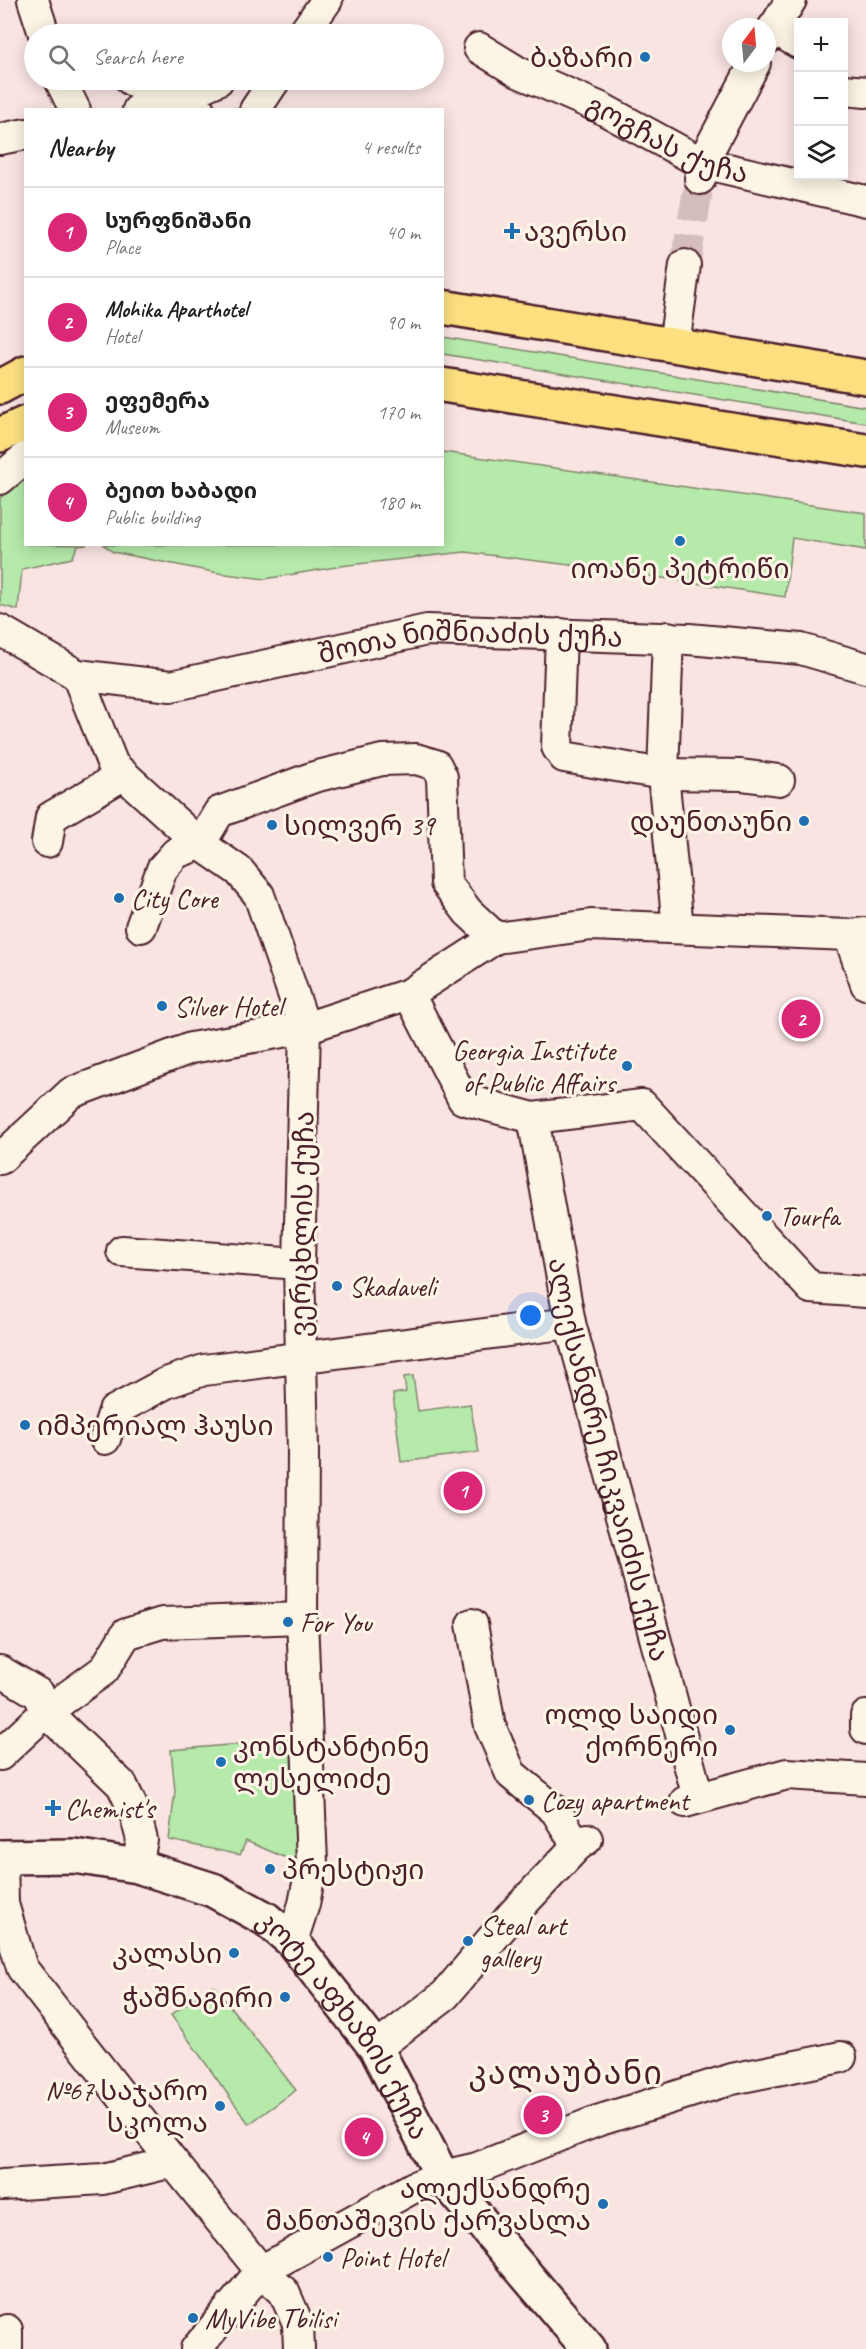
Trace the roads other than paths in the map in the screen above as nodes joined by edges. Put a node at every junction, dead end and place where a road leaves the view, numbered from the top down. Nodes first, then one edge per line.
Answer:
1 (327, 0) edge
2 (791, 0) edge
3 (310, 24) edge
4 (776, 24) edge
5 (776, 36) edge
6 (794, 43) edge
7 (479, 48) dead end
8 (750, 72) edge
9 (65, 90) edge
10 (153, 90) edge
11 (202, 90) edge
12 (268, 90) edge
13 (848, 90) edge
14 (866, 92) edge
15 (181, 103) edge
16 (74, 108) edge
17 (142, 108) edge
18 (256, 108) edge
19 (24, 134) edge
20 (0, 139) edge
21 (701, 171) junction
22 (866, 201) edge
23 (686, 265) tunnel mouth
24 (444, 307) edge
25 (674, 345) junction
26 (24, 375) edge
27 (866, 377) edge
28 (444, 386) edge
29 (0, 387) edge
30 (24, 424) edge
31 (0, 435) edge
32 (866, 451) edge
33 (24, 459) edge
34 (0, 479) edge
35 (0, 630) edge
36 (561, 634) junction
37 (668, 637) junction
38 (866, 668) edge
39 (77, 675) junction
40 (663, 774) junction
41 (123, 775) junction
42 (779, 780) dead end
43 (47, 842) dead end
44 (200, 844) junction
45 (141, 927) dead end
46 (678, 928) junction
47 (857, 934) edge
48 (496, 938) junction
49 (866, 984) edge
50 (409, 994) junction
51 (305, 1028) junction
52 (533, 1118) junction
53 (0, 1160) edge
54 (122, 1251) dead end
55 (299, 1264) junction
56 (866, 1292) edge
57 (570, 1323) junction
58 (300, 1358) junction
59 (105, 1438) dead end
60 (302, 1618) junction
61 (472, 1624) dead end
62 (0, 1671) edge
63 (46, 1712) junction
64 (866, 1716) edge
65 (866, 1729) edge
66 (0, 1755) edge
67 (866, 1779) edge
68 (1, 1856) edge
69 (137, 1866) junction
70 (292, 1941) junction
71 (376, 2048) junction
72 (841, 2058) dead end
73 (173, 2162) junction
74 (442, 2176) junction
75 (2, 2185) dead end
76 (261, 2271) junction
77 (196, 2349) edge
78 (299, 2349) edge
79 (589, 2349) edge

1 - 3 street
2 - 4 street
5 - 6 street
7 - 21 street, გოგჩას ქუჩა
8 - 21 street
9 - 16 street
10 - 15 street
11 - 15 street
12 - 18 street
13 - 14 street
15 - 17 street
19 - 20 street
21 - 22 street, გოგჩას ქუჩა
23 - 25 street
24 - 25 main road
25 - 27 main road
26 - 29 main road
28 - 32 main road
30 - 31 main road
33 - 34 street
35 - 39 street
36 - 37 street, შოთა ნიშნიაძის ქუჩა
36 - 39 street, შოთა ნიშნიაძის ქუჩა
36 - 40 street
37 - 38 street, შოთა ნიშნიაძის ქუჩა
37 - 40 street
39 - 41 street, ვერცხლის ქუჩა
40 - 42 street
40 - 46 street
41 - 43 street
41 - 44 street, ვერცხლის ქუჩა
44 - 45 street
44 - 48 street
44 - 51 street, ვერცხლის ქუჩა
46 - 47 street
46 - 48 street
47 - 49 street
48 - 50 street
50 - 51 street
50 - 52 street
51 - 53 street
51 - 55 street, ვერცხლის ქუჩა
52 - 56 street
52 - 57 street, ალექსანდრე ჩიკვაიძის ქუჩა
54 - 55 street
55 - 58 street, ვერცხლის ქუჩა
57 - 58 street
57 - 67 street, ალექსანდრე ჩიკვაიძის ქუჩა
58 - 59 street
58 - 60 street, ვერცხლის ქუჩა
60 - 63 street
60 - 70 street, ვერცხლის ქუჩა
61 - 71 street
62 - 63 street
63 - 66 street
63 - 69 street
64 - 65 street
68 - 69 street, კოტე აფხაზის ქუჩა
68 - 73 street
69 - 70 street, კოტე აფხაზის ქუჩა
70 - 71 street, კოტე აფხაზის ქუჩა
71 - 74 street, კოტე აფხაზის ქუჩა
72 - 74 street
73 - 75 street
73 - 76 street
74 - 76 street
74 - 79 street, კოტე აფხაზის ქუჩა
76 - 77 street
76 - 78 street

